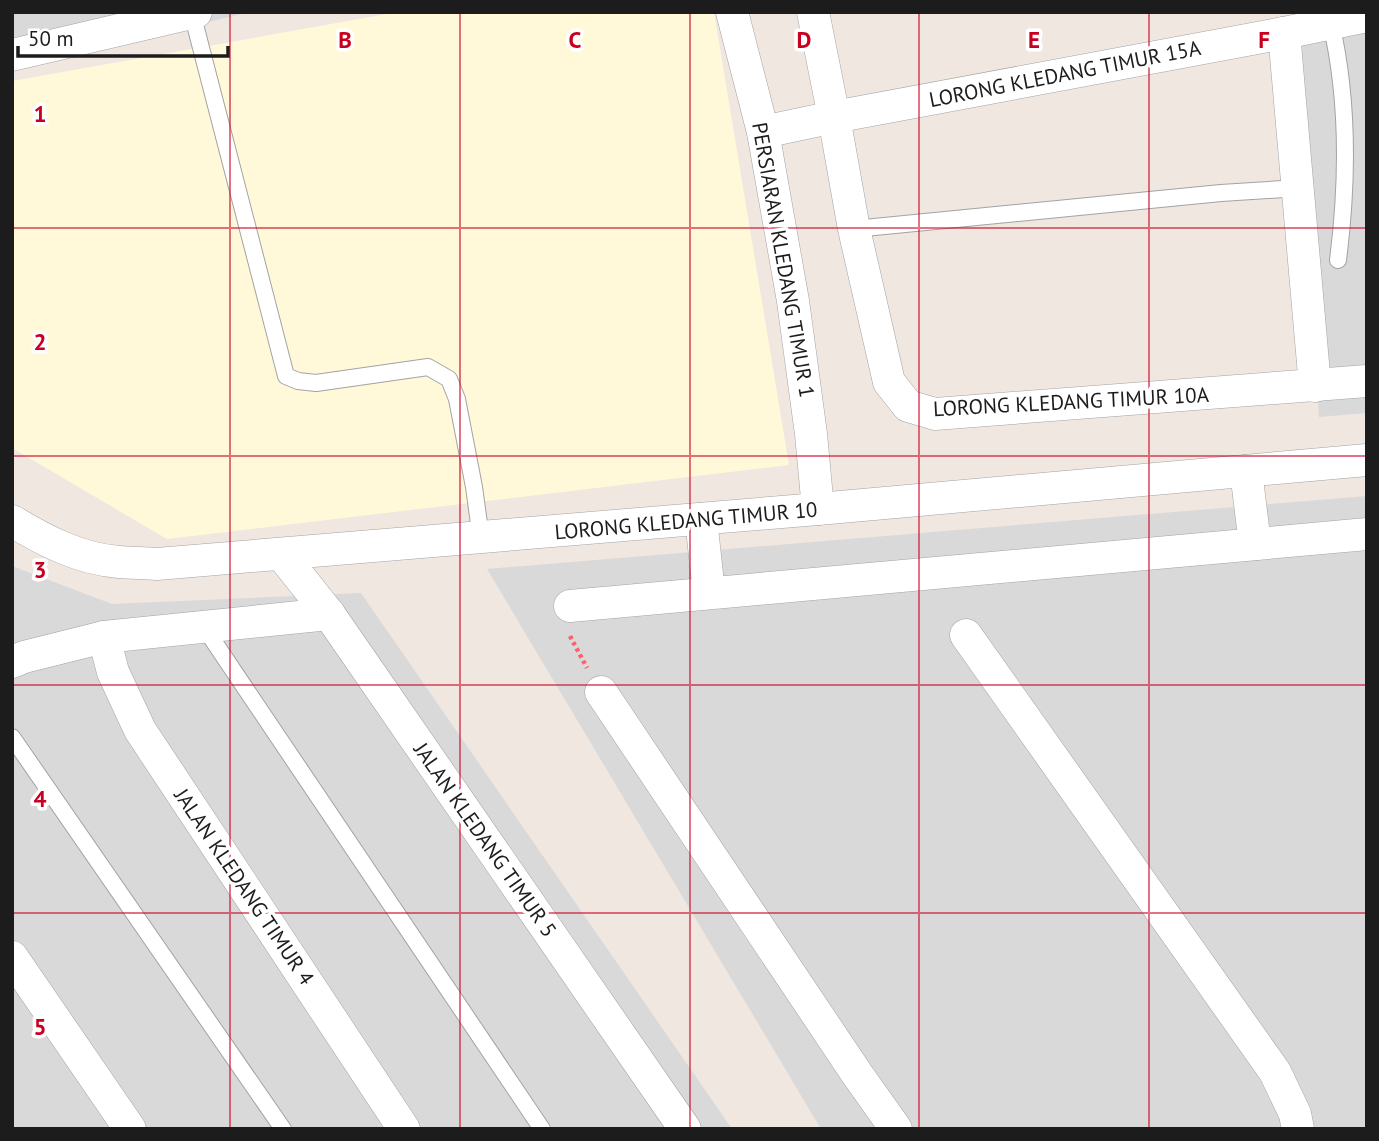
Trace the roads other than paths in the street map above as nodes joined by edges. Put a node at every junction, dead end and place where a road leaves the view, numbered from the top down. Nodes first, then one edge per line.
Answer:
1 (732, 12) edge
2 (813, 12) edge
3 (194, 13) edge
4 (1367, 16) edge
5 (1330, 18) edge
6 (1284, 33) junction
7 (12, 55) edge
8 (834, 117) junction
9 (763, 132) junction
10 (1299, 188) junction
11 (854, 229) junction
12 (1339, 260) dead end
13 (1367, 381) edge
14 (1315, 386) junction
15 (1367, 460) edge
16 (1247, 471) junction
17 (818, 509) junction
18 (701, 519) junction
19 (12, 521) edge
20 (1367, 534) edge
21 (481, 538) junction
22 (1255, 544) junction
23 (282, 555) junction
24 (709, 593) junction
25 (570, 606) road end
26 (329, 614) junction
27 (204, 626) junction
28 (966, 635) dead end
29 (104, 637) junction
30 (12, 662) edge
31 (601, 692) road end
32 (12, 737) edge
33 (12, 957) edge
34 (130, 1129) edge
35 (283, 1129) edge
36 (404, 1129) edge
37 (542, 1129) edge
38 (685, 1129) edge
39 (896, 1129) edge
40 (1298, 1129) edge

1 - 9 street, PERSIARAN KLEDANG TIMUR 1
2 - 8 street, LORONG KLEDANG TIMUR 10A
3 - 7 street
3 - 21 lane
4 - 5 street, LORONG KLEDANG TIMUR 15A
5 - 6 street, LORONG KLEDANG TIMUR 15A
5 - 12 lane
6 - 8 street, LORONG KLEDANG TIMUR 15A
6 - 10 street
8 - 9 street, LORONG KLEDANG TIMUR 15A
8 - 11 street, LORONG KLEDANG TIMUR 10A
9 - 17 street, PERSIARAN KLEDANG TIMUR 1
10 - 11 lane
10 - 14 street
11 - 14 street, LORONG KLEDANG TIMUR 10A
13 - 14 street, LORONG KLEDANG TIMUR 10A
15 - 16 street, LORONG KLEDANG TIMUR 10
16 - 17 street, LORONG KLEDANG TIMUR 10
16 - 22 street
17 - 18 street, LORONG KLEDANG TIMUR 10
18 - 21 street, LORONG KLEDANG TIMUR 10
18 - 24 street
19 - 23 street, LORONG KLEDANG TIMUR 10
20 - 22 street
21 - 23 street, LORONG KLEDANG TIMUR 10
22 - 24 street
23 - 26 street, JALAN KLEDANG TIMUR 5
24 - 25 street
26 - 27 street
26 - 38 street, JALAN KLEDANG TIMUR 5
27 - 29 street
27 - 37 lane
28 - 40 street
29 - 30 street
29 - 36 street, JALAN KLEDANG TIMUR 4
31 - 39 street
32 - 35 lane
33 - 34 street

